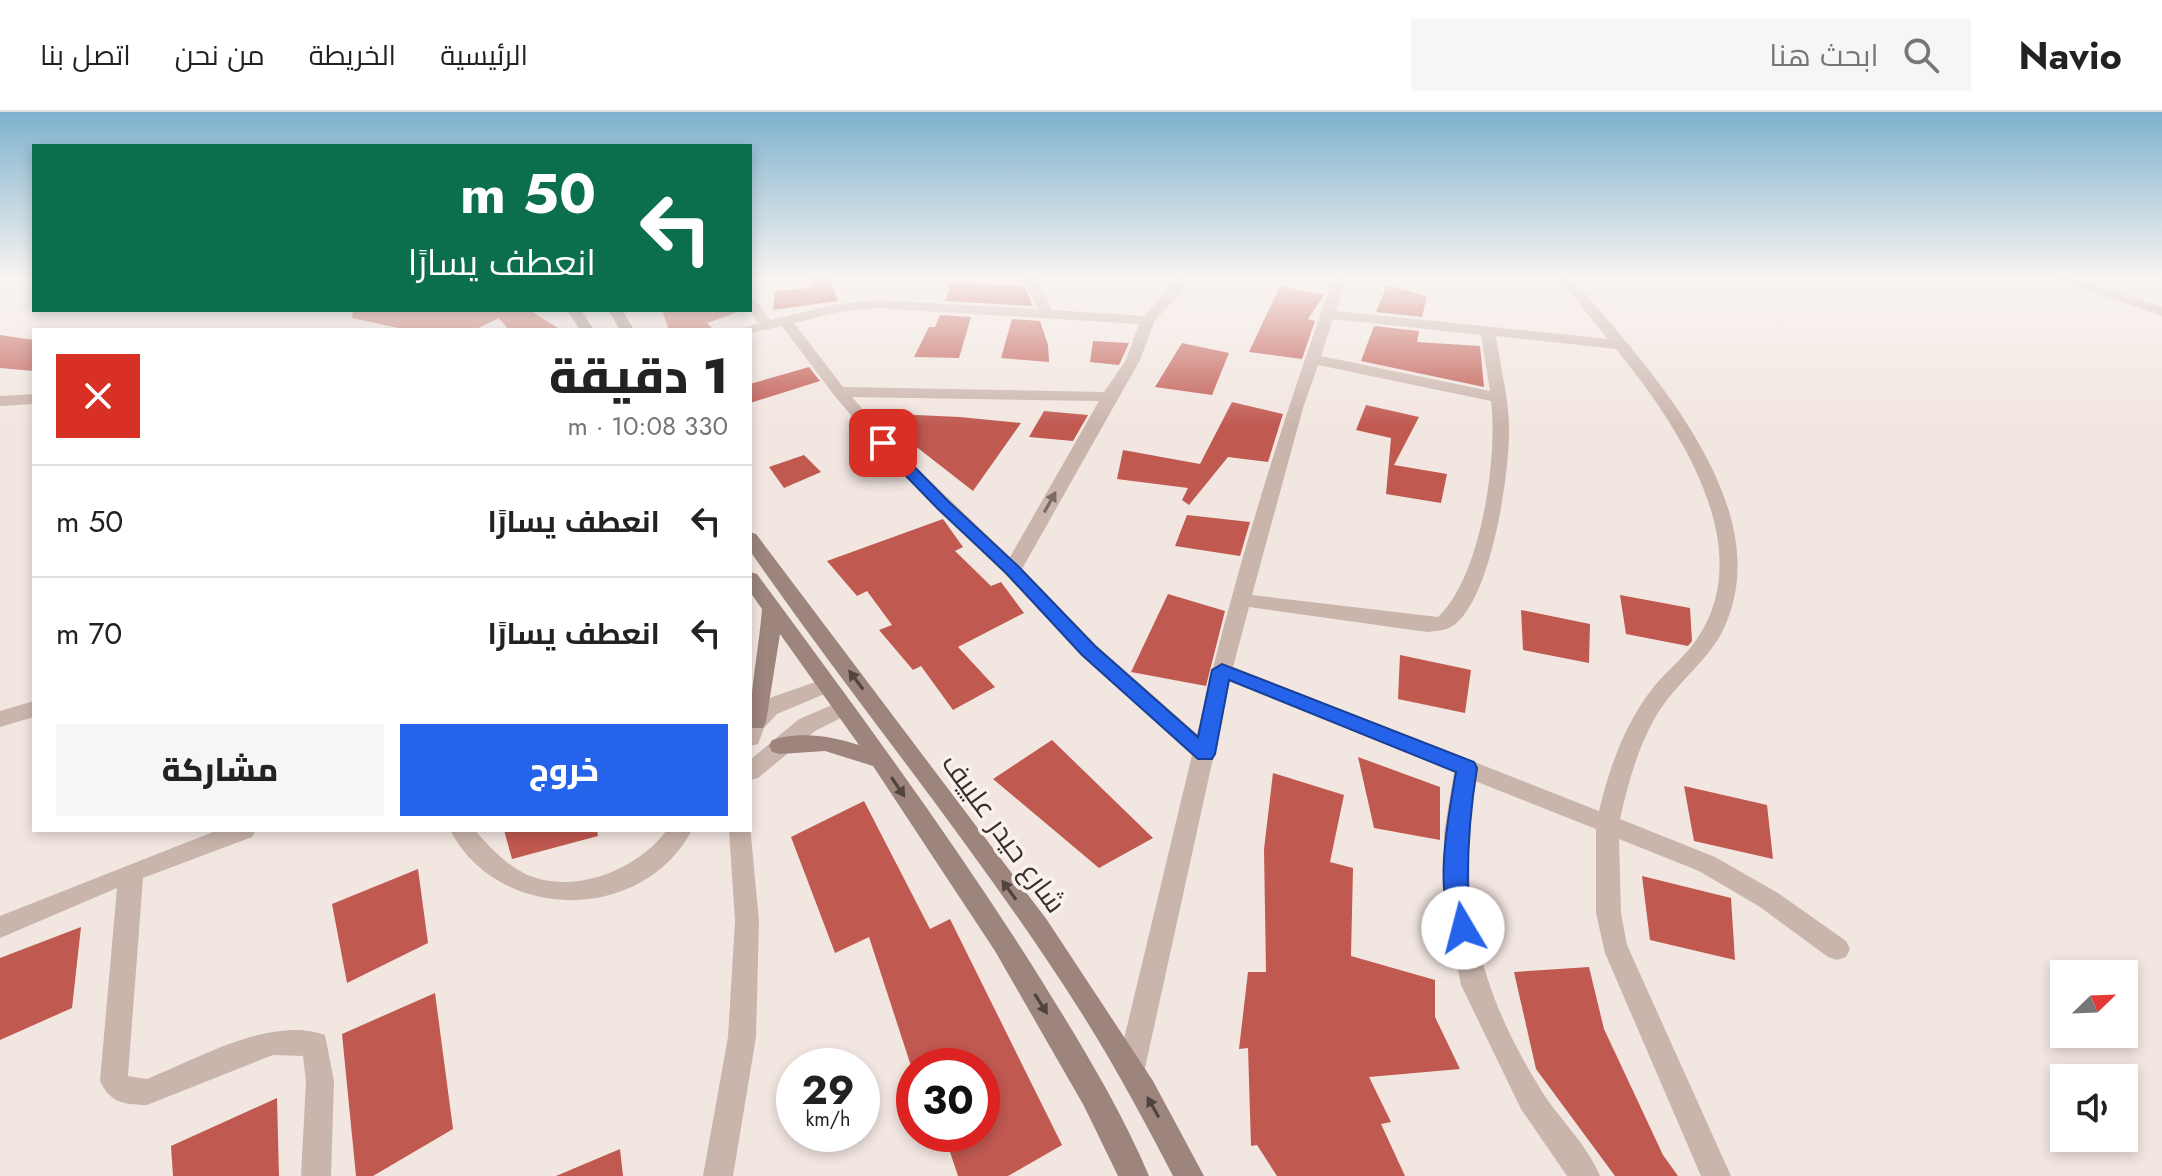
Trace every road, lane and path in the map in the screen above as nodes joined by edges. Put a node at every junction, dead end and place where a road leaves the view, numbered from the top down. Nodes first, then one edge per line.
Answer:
1 (780, 327) edge
2 (1146, 327) edge
3 (1322, 327) edge
4 (1434, 327) edge
5 (1605, 327) edge
6 (1488, 333) junction
7 (1620, 345) junction
8 (1311, 359) junction
9 (839, 392) junction
10 (1109, 397) junction
11 (1496, 397) junction
12 (32, 399) edge
13 (0, 401) edge
14 (752, 541) edge
15 (1012, 570) junction
16 (752, 581) edge
17 (1242, 600) junction
18 (772, 609) junction
19 (1222, 670) junction
20 (827, 685) junction
21 (756, 689) edge
22 (844, 708) junction
23 (32, 710) edge
24 (0, 719) edge
25 (752, 730) edge
26 (780, 746) junction
27 (1205, 754) junction
28 (880, 760) junction
29 (1466, 768) junction
30 (752, 770) edge
31 (1607, 824) junction
32 (239, 832) edge
33 (464, 832) edge
34 (678, 832) edge
35 (741, 832) edge
36 (131, 872) junction
37 (0, 927) edge
38 (1837, 949) dead end
39 (1131, 1068) junction
40 (316, 1176) edge
41 (718, 1176) edge
42 (1134, 1176) edge
43 (1189, 1176) edge
44 (1585, 1176) edge
45 (1716, 1176) edge

1 - 9 street
2 - 10 street
3 - 8 street
4 - 6 street
5 - 7 street
6 - 7 street
6 - 11 street
7 - 31 street
8 - 11 street
8 - 17 street
9 - 10 street
9 - 15 street
15 -> 10 street
11 - 17 street
12 - 13 street
39 -> 14 main road, شارع حيدر علييف
15 - 27 street
16 - 18 main road, شارع حيدر علييف
17 - 19 street
18 - 20 main road, شارع حيدر علييف
18 - 21 main road
19 - 27 street
19 - 29 street
20 - 22 main road, شارع حيدر علييف
20 - 25 street
21 - 25 main road
22 - 26 street
22 - 28 main road, شارع حيدر علييف
23 - 24 street
26 - 28 main road
26 - 30 street
27 - 39 street
28 -> 42 main road, شارع حيدر علييف
29 - 31 street
29 - 44 street
31 - 38 street
31 - 45 street
32 - 36 street
33 - 34 street
35 - 41 street
36 - 37 street
36 - 40 street
43 -> 39 main road, شارع حيدر علييف

